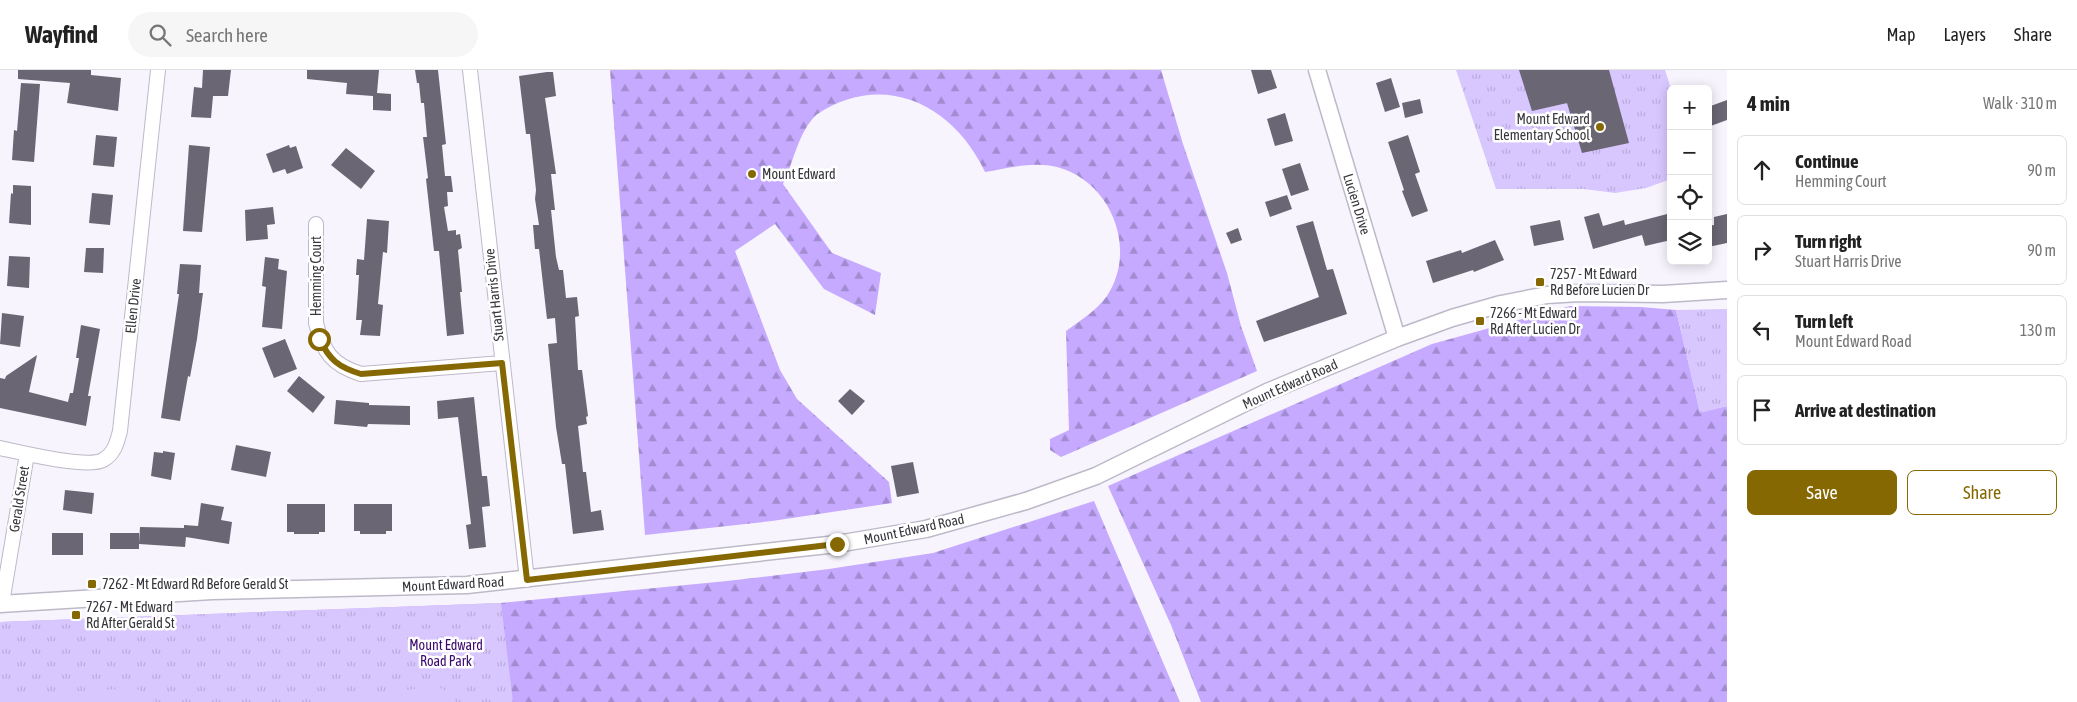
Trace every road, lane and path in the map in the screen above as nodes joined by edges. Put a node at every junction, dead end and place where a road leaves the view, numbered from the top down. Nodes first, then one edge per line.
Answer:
1 (158, 70) edge
2 (470, 70) edge
3 (1318, 70) edge
4 (316, 224) dead end
5 (1727, 290) edge
6 (1398, 338) junction
7 (502, 363) junction
8 (0, 448) edge
9 (27, 454) junction
10 (527, 580) junction
11 (1, 604) edge

1 - 9 street, Ellen Drive
2 - 7 street, Stuart Harris Drive
3 - 6 street, Lucien Drive
4 - 7 street, Hemming Court
5 - 6 street, Mount Edward Road
6 - 10 street, Mount Edward Road
7 - 10 street, Stuart Harris Drive
8 - 9 street, Ellen Drive
9 - 11 street, Gerald Street
10 - 11 street, Mount Edward Road

